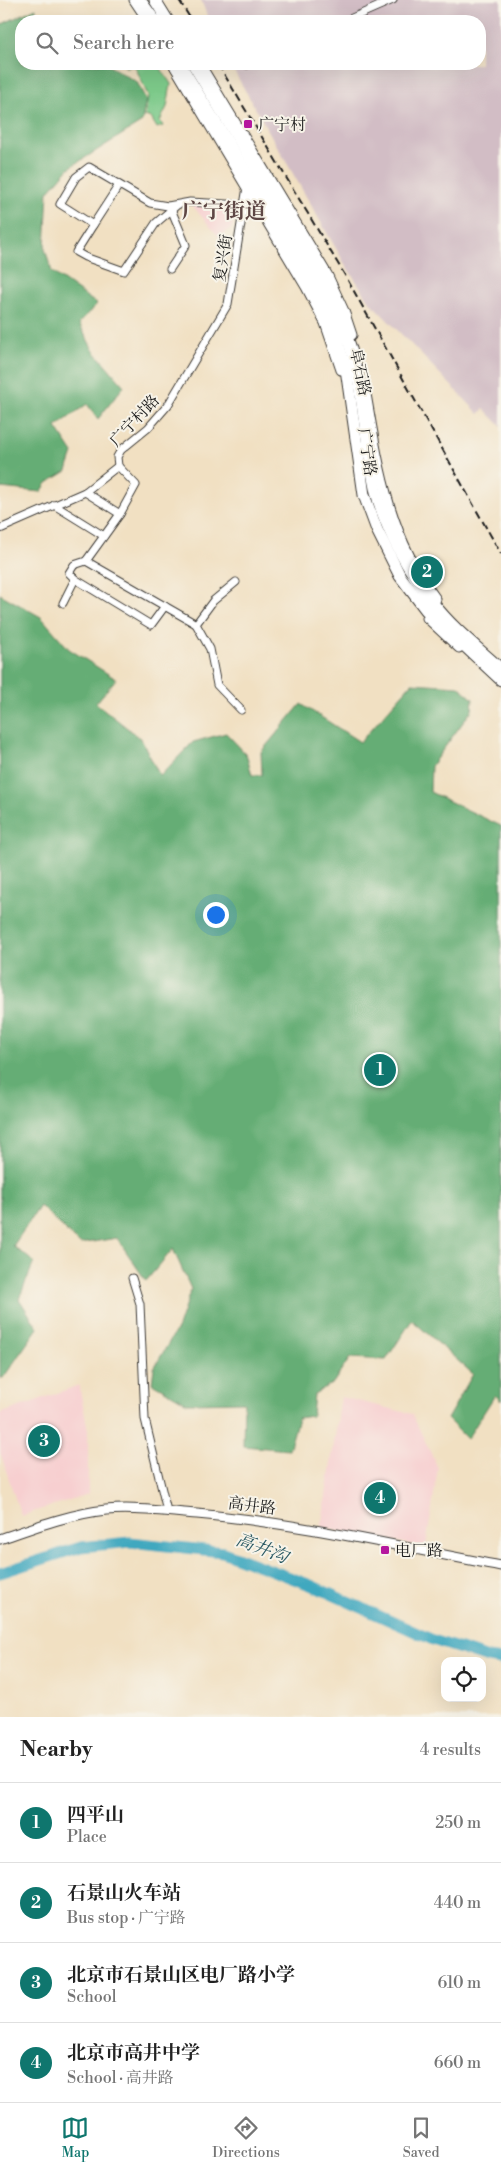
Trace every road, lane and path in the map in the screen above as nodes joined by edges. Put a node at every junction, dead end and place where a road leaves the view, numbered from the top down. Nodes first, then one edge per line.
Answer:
1 (134, 0) edge
2 (140, 0) edge
3 (157, 0) edge
4 (392, 0) edge
5 (144, 15) edge
6 (151, 15) edge
7 (165, 15) edge
8 (168, 15) edge
9 (358, 15) edge
10 (177, 70) edge
11 (184, 70) edge
12 (198, 70) edge
13 (204, 70) edge
14 (119, 185) junction
15 (247, 187) junction
16 (177, 204) junction
17 (244, 205) junction
18 (171, 210) junction
19 (93, 225) junction
20 (170, 268) dead end
21 (228, 304) joint
22 (118, 466) junction
23 (85, 492) junction
24 (54, 506) junction
25 (120, 514) junction
26 (0, 529) edge
27 (104, 536) junction
28 (86, 561) junction
29 (75, 579) junction
30 (236, 582) dead end
31 (63, 603) dead end
32 (164, 606) junction
33 (196, 624) junction
34 (501, 662) edge
35 (501, 669) edge
36 (501, 680) edge
37 (501, 687) edge
38 (241, 710) dead end
39 (132, 1278) dead end
40 (167, 1512) junction
41 (0, 1539) edge
42 (501, 1566) edge

1 - 5 street
2 - 6 highway
3 - 7 highway
3 - 8 street
4 - 9 street
10 - 15 street, 广宁路
11 - 36 highway, 阜石路
12 - 35 highway, 阜石路
13 - 34 street, 广宁路
14 - 16 street
14 - 19 street
14 - 19 street
15 - 17 street, 复兴街
15 - 37 street, 广宁路
16 - 17 street
16 - 18 street
17 - 21 street, 复兴街
18 - 19 street
18 - 20 street
21 - 22 street, 广宁村路
22 - 23 street, 广宁村路
22 - 25 street
23 - 24 street, 广宁村路
23 - 25 street
24 - 26 street, 广宁村路
24 - 27 street
25 - 27 street
27 - 28 street
28 - 29 street
28 - 32 street
29 - 31 street
29 - 32 street
30 - 33 street
32 - 33 street
33 - 38 street
39 - 40 street
40 - 41 street, 高井路
40 - 42 street, 高井路

